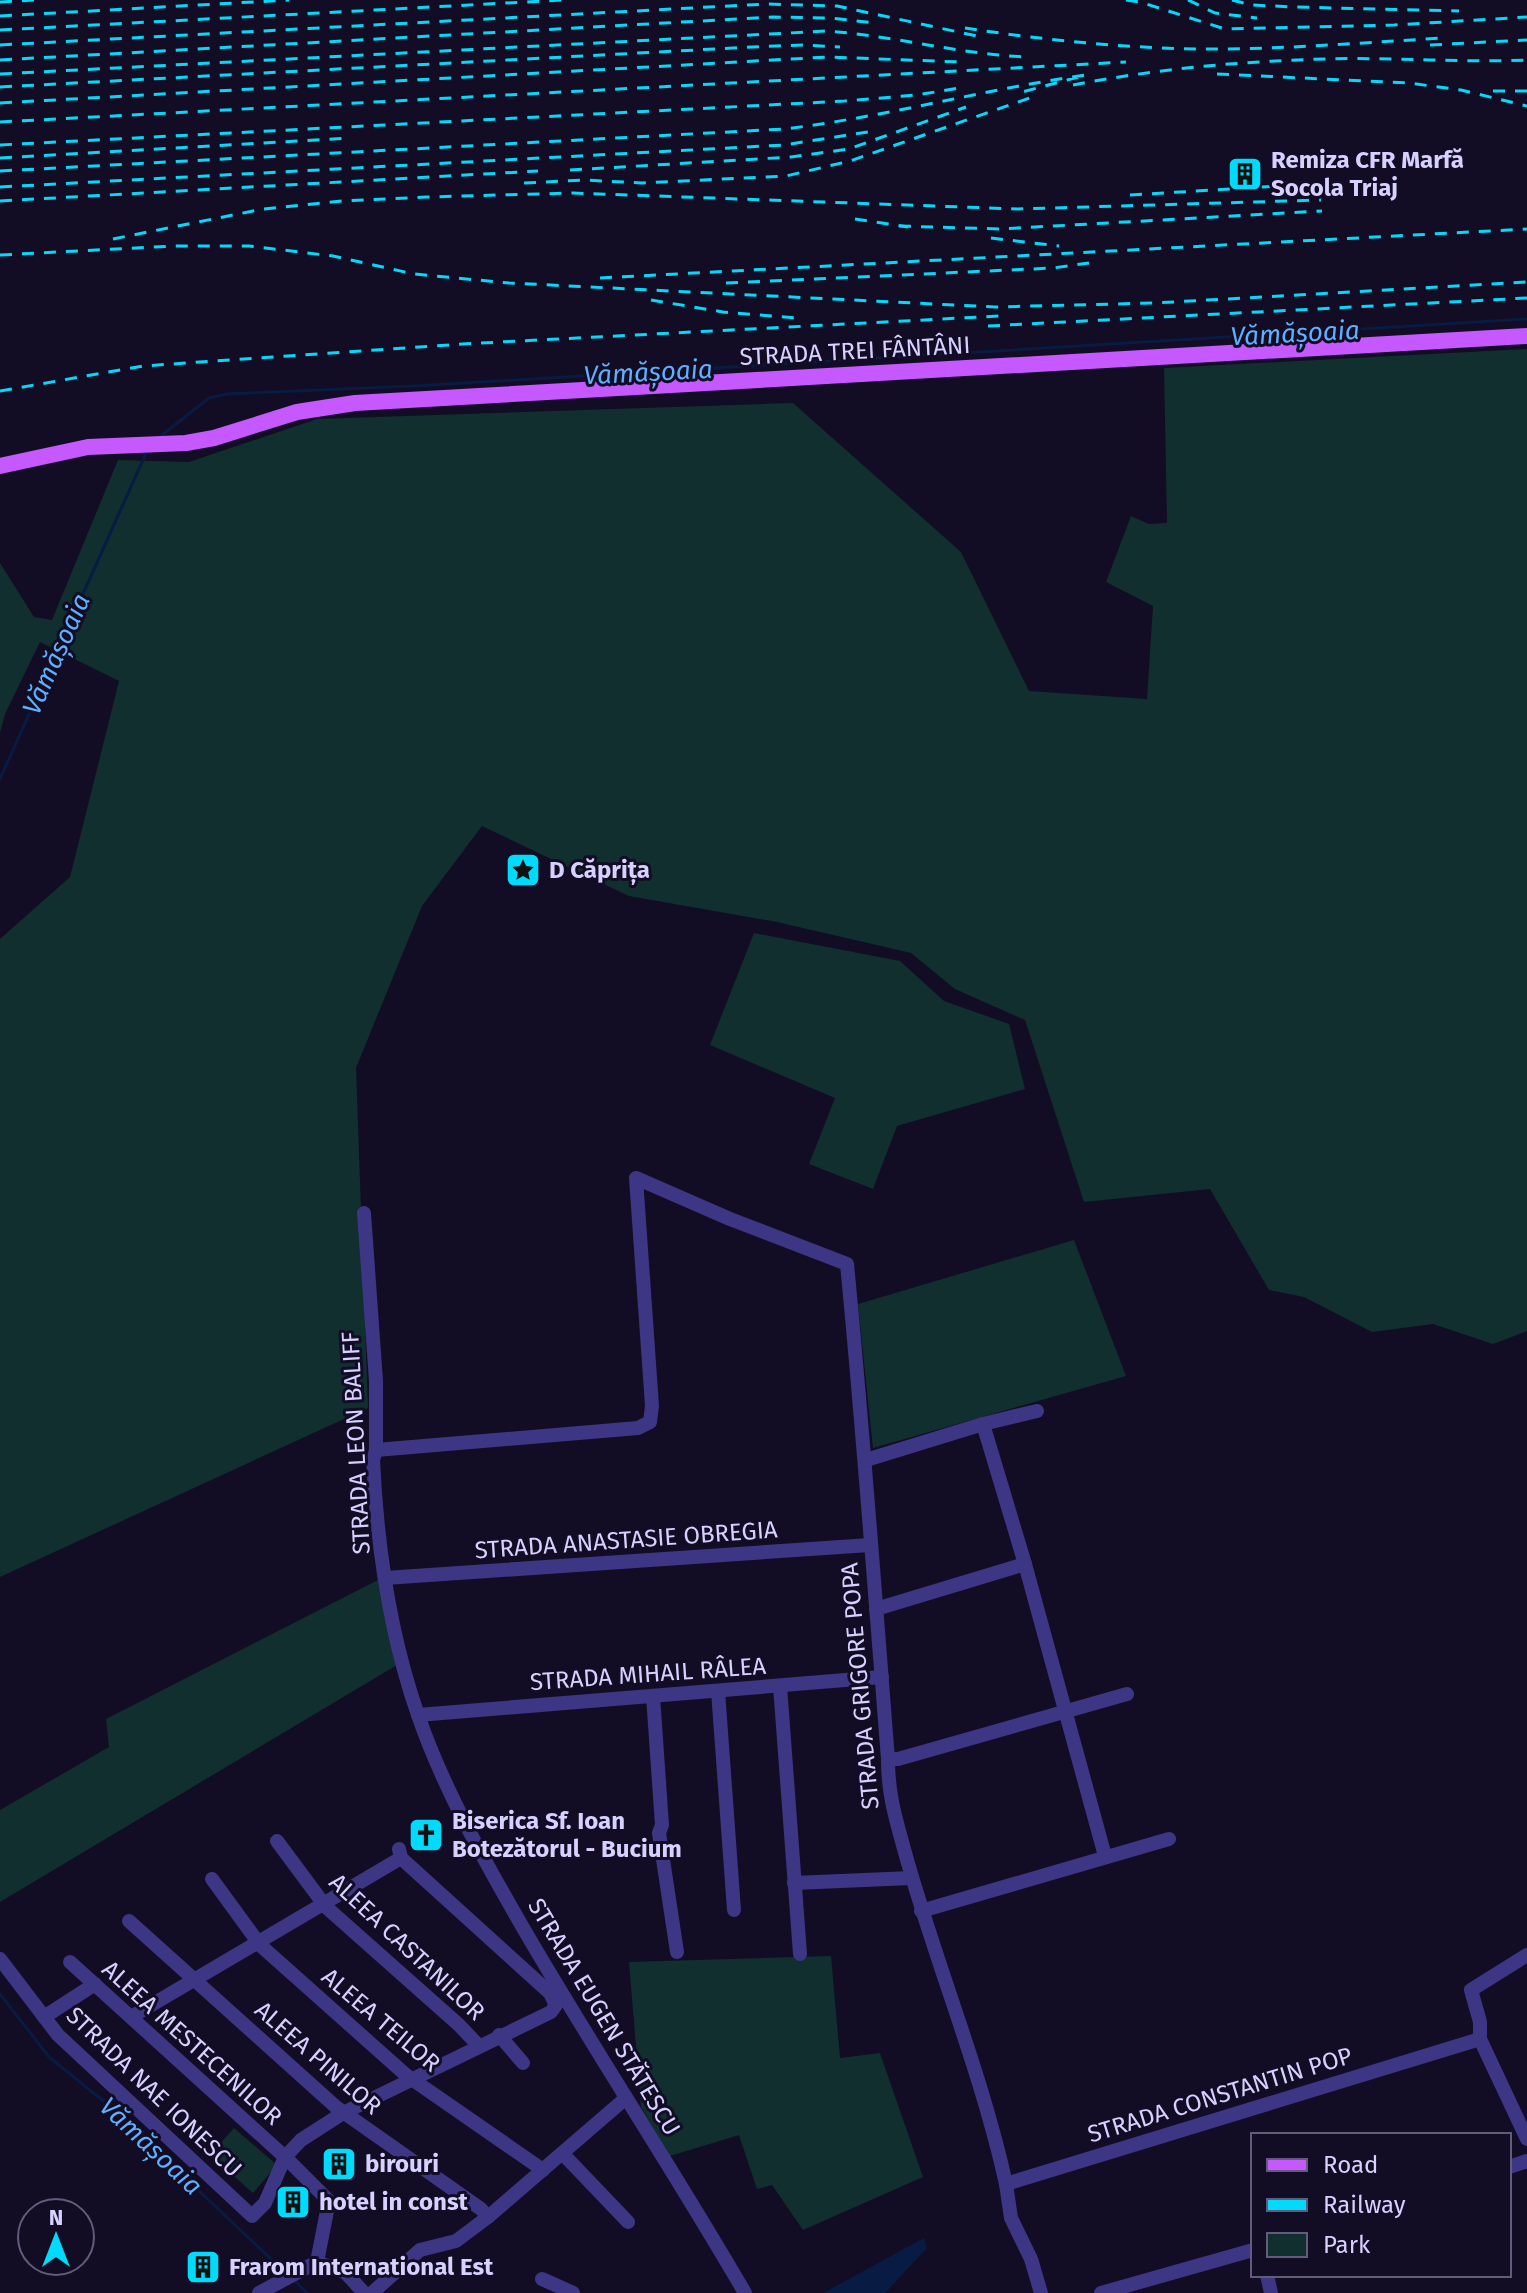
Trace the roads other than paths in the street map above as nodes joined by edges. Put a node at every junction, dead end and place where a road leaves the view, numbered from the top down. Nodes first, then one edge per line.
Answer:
1 (1527, 336) edge
2 (0, 466) edge
3 (364, 1213) dead end
4 (1037, 1411) dead end
5 (983, 1424) junction
6 (376, 1450) junction
7 (866, 1460) junction
8 (870, 1545) junction
9 (1025, 1564) junction
10 (385, 1578) junction
11 (876, 1609) junction
12 (882, 1677) junction
13 (780, 1686) junction
14 (718, 1691) junction
15 (1127, 1694) dead end
16 (653, 1696) junction
17 (1066, 1712) junction
18 (418, 1715) junction
19 (888, 1759) junction
20 (1169, 1839) dead end
21 (277, 1841) dead end
22 (1105, 1856) junction
23 (911, 1878) junction
24 (212, 1879) dead end
25 (794, 1883) junction
26 (323, 1904) junction
27 (734, 1910) dead end
28 (921, 1911) junction
29 (129, 1921) dead end
30 (257, 1941) junction
31 (677, 1952) dead end
32 (800, 1954) dead end
33 (1527, 1955) edge
34 (0, 1959) edge
35 (70, 1962) dead end
36 (193, 1978) junction
37 (95, 1984) junction
38 (44, 2017) junction
39 (131, 2017) junction
40 (499, 2035) junction
41 (1480, 2039) junction
42 (478, 2045) junction
43 (523, 2063) dead end
44 (412, 2078) junction
45 (626, 2098) junction
46 (343, 2113) junction
47 (1527, 2139) edge
48 (563, 2154) junction
49 (285, 2157) junction
50 (543, 2170) junction
51 (1006, 2184) junction
52 (488, 2217) junction
53 (628, 2222) dead end
54 (1251, 2251) edge
55 (317, 2262) junction
56 (542, 2279) dead end
57 (259, 2293) edge
58 (364, 2293) edge
59 (372, 2293) edge
60 (573, 2293) edge
61 (745, 2293) edge
62 (1041, 2293) edge
63 (1101, 2293) edge

1 - 2 main road, STRADA TREI FÂNTÂNI
3 - 6 street, STRADA LEON BALIFF
4 - 5 street
5 - 7 street
5 - 9 street
6 - 7 street, STRADA GRIGORE POPA
6 - 10 street, STRADA LEON BALIFF
7 - 8 street, STRADA GRIGORE POPA
8 - 10 street, STRADA ANASTASIE OBREGIA
8 - 11 street, STRADA GRIGORE POPA
9 - 11 street
9 - 17 street
10 - 18 street, STRADA LEON BALIFF
11 - 12 street, STRADA GRIGORE POPA
12 - 13 street, STRADA MIHAIL RÂLEA
12 - 19 street, STRADA GRIGORE POPA
13 - 14 street, STRADA MIHAIL RÂLEA
13 - 25 street
14 - 16 street, STRADA MIHAIL RÂLEA
14 - 27 street
15 - 17 street
16 - 18 street, STRADA MIHAIL RÂLEA
16 - 31 street
17 - 19 street
17 - 22 street
18 - 45 street, STRADA EUGEN STĂTESCU
19 - 23 street, STRADA GRIGORE POPA
20 - 22 street
21 - 26 street, ALEEA CASTANILOR
22 - 28 street
23 - 25 street
23 - 28 street, STRADA GRIGORE POPA
24 - 30 street, ALEEA TEILOR
25 - 32 street
26 - 30 street
26 - 40 street
26 - 42 street, ALEEA CASTANILOR
28 - 51 street, STRADA GRIGORE POPA
29 - 36 street, ALEEA PINILOR
30 - 36 street
30 - 44 street, ALEEA TEILOR
33 - 41 street
34 - 38 street, STRADA NAE IONESCU
35 - 37 street, ALEEA MESTECENILOR
36 - 39 street
36 - 46 street, ALEEA PINILOR
37 - 38 street
37 - 39 street, ALEEA MESTECENILOR
38 - 49 street, STRADA NAE IONESCU
39 - 49 street, ALEEA MESTECENILOR
40 - 42 street
40 - 43 street
41 - 47 street
41 - 51 street, STRADA CONSTANTIN POP
42 - 44 street
44 - 46 street
44 - 50 street, ALEEA TEILOR
45 - 48 street
45 - 61 street, STRADA EUGEN STĂTESCU
46 - 49 street
46 - 52 street, ALEEA PINILOR
48 - 50 street
48 - 53 street
49 - 55 street, ALEEA MESTECENILOR
50 - 52 street
51 - 62 street
52 - 59 street
54 - 63 street
55 - 57 street
55 - 58 street
56 - 60 street

